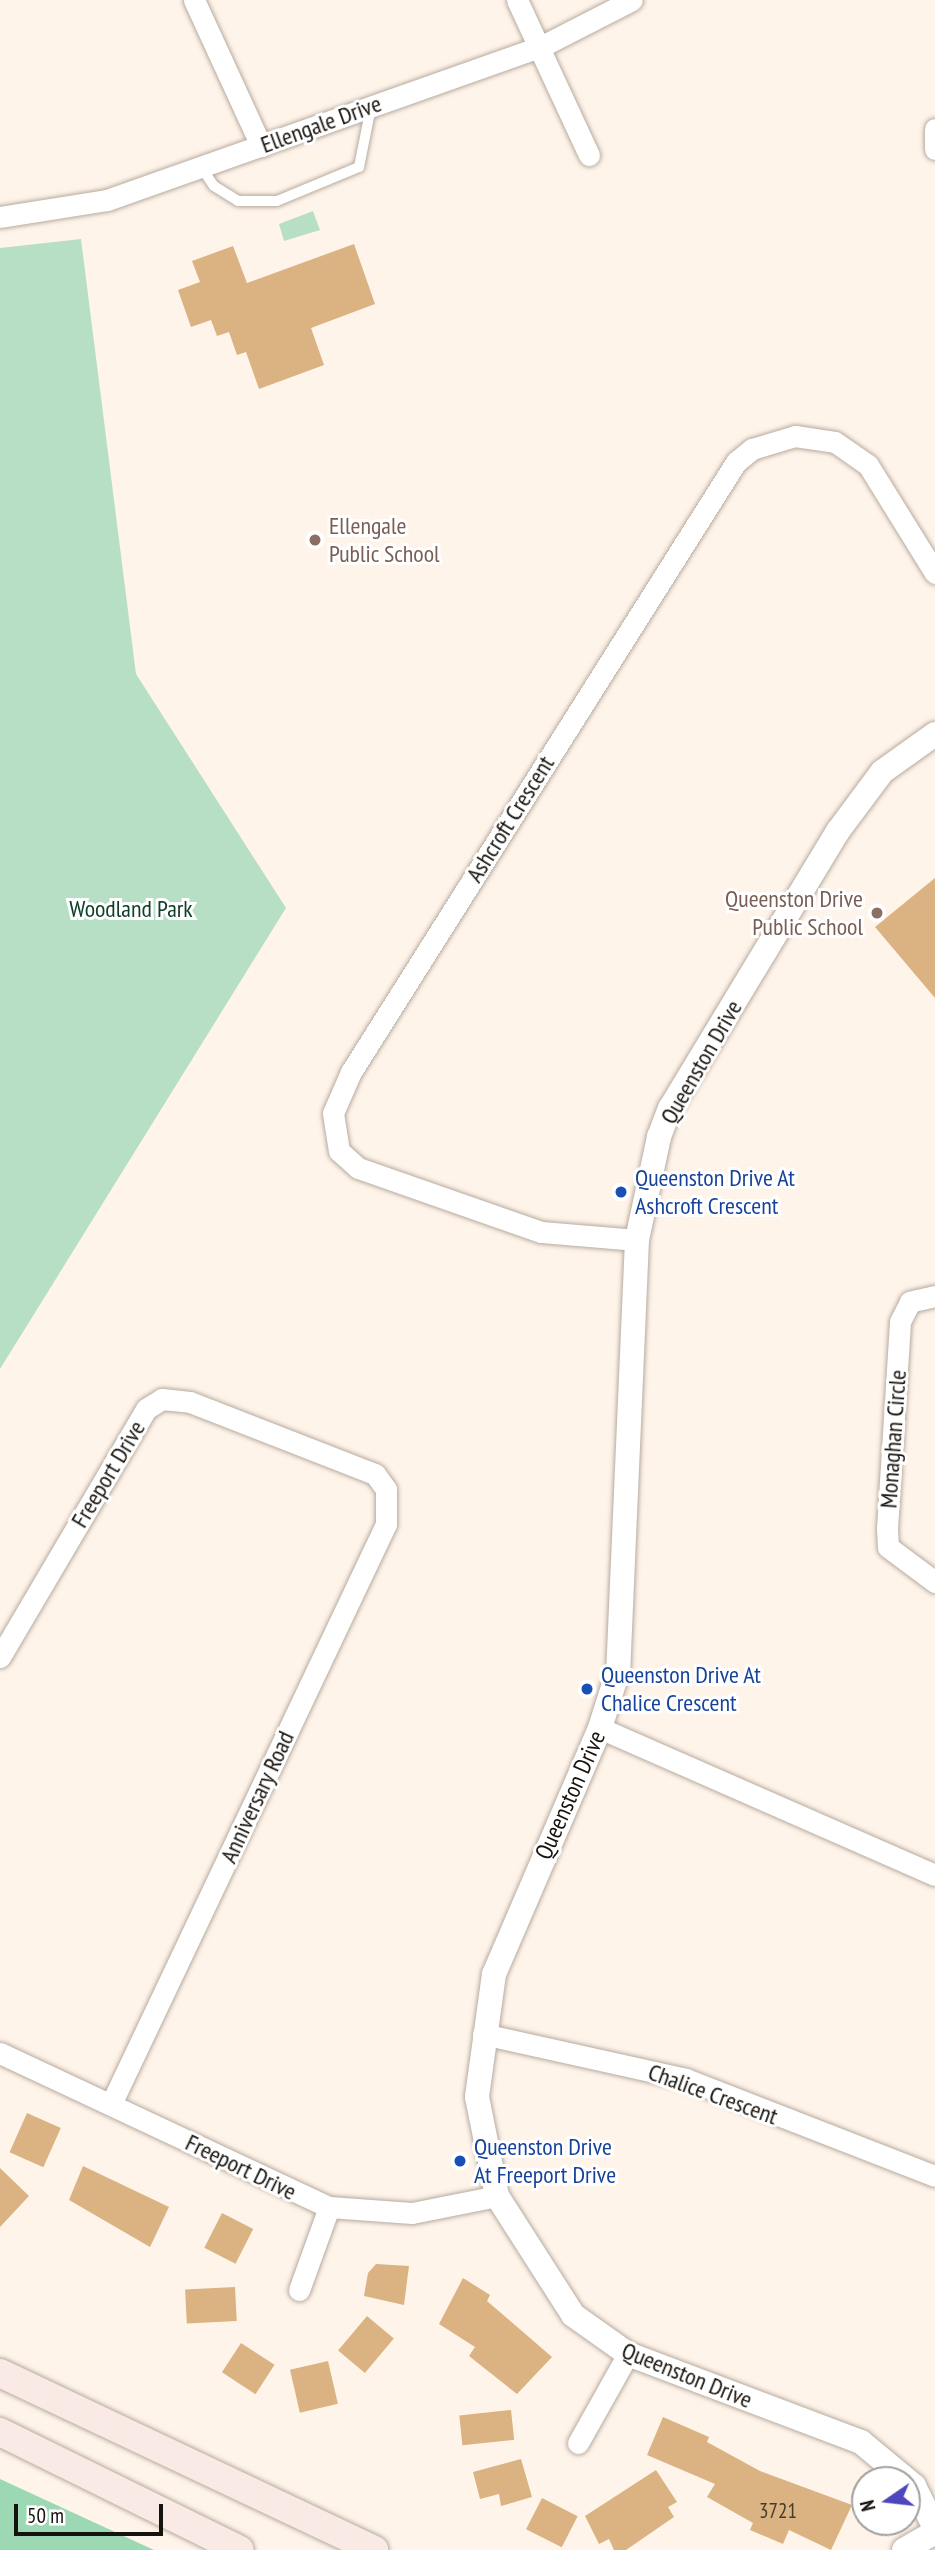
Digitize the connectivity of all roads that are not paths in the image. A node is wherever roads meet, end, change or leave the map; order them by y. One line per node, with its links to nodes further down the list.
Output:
1 (194, 0): 7 (street)
2 (517, 0): 4 (street)
3 (632, 0): 4 (street, Ellengale Drive)
4 (540, 47): 5 (street, Ellengale Drive); 9 (street)
5 (371, 106): 7 (street, Ellengale Drive); 10 (lane)
6 (935, 129): 8 (street)
7 (261, 146): 10 (street, Ellengale Drive)
8 (935, 149)
9 (589, 155)
10 (201, 167): 11 (street, Ellengale Drive)
11 (0, 217)
12 (935, 573): 14 (street, Ashcroft Crescent)
13 (935, 734): 14 (street, Queenston Drive)
14 (637, 1240): 19 (street, Queenston Drive)
15 (935, 1296): 17 (street, Monaghan Circle)
16 (386, 1489): 18 (street, Freeport Drive); 23 (street, Anniversary Road)
17 (935, 1582)
18 (0, 1657)
19 (600, 1728): 20 (street); 21 (street, Queenston Drive)
20 (935, 1875)
21 (483, 2034): 24 (street, Chalice Crescent); 25 (street, Queenston Drive)
22 (0, 2053): 23 (street, Freeport Drive)
23 (112, 2102): 26 (street, Freeport Drive)
24 (935, 2176)
25 (496, 2196): 26 (street, Freeport Drive); 28 (street, Queenston Drive)
26 (328, 2207): 27 (street)
27 (299, 2290)
28 (628, 2354): 31 (street); 32 (street, Queenston Drive)
29 (0, 2373): 34 (main road)
30 (0, 2432): 33 (main road)
31 (578, 2444)
32 (935, 2530): 35 (street)
33 (240, 2550)
34 (374, 2550)
35 (904, 2550)

